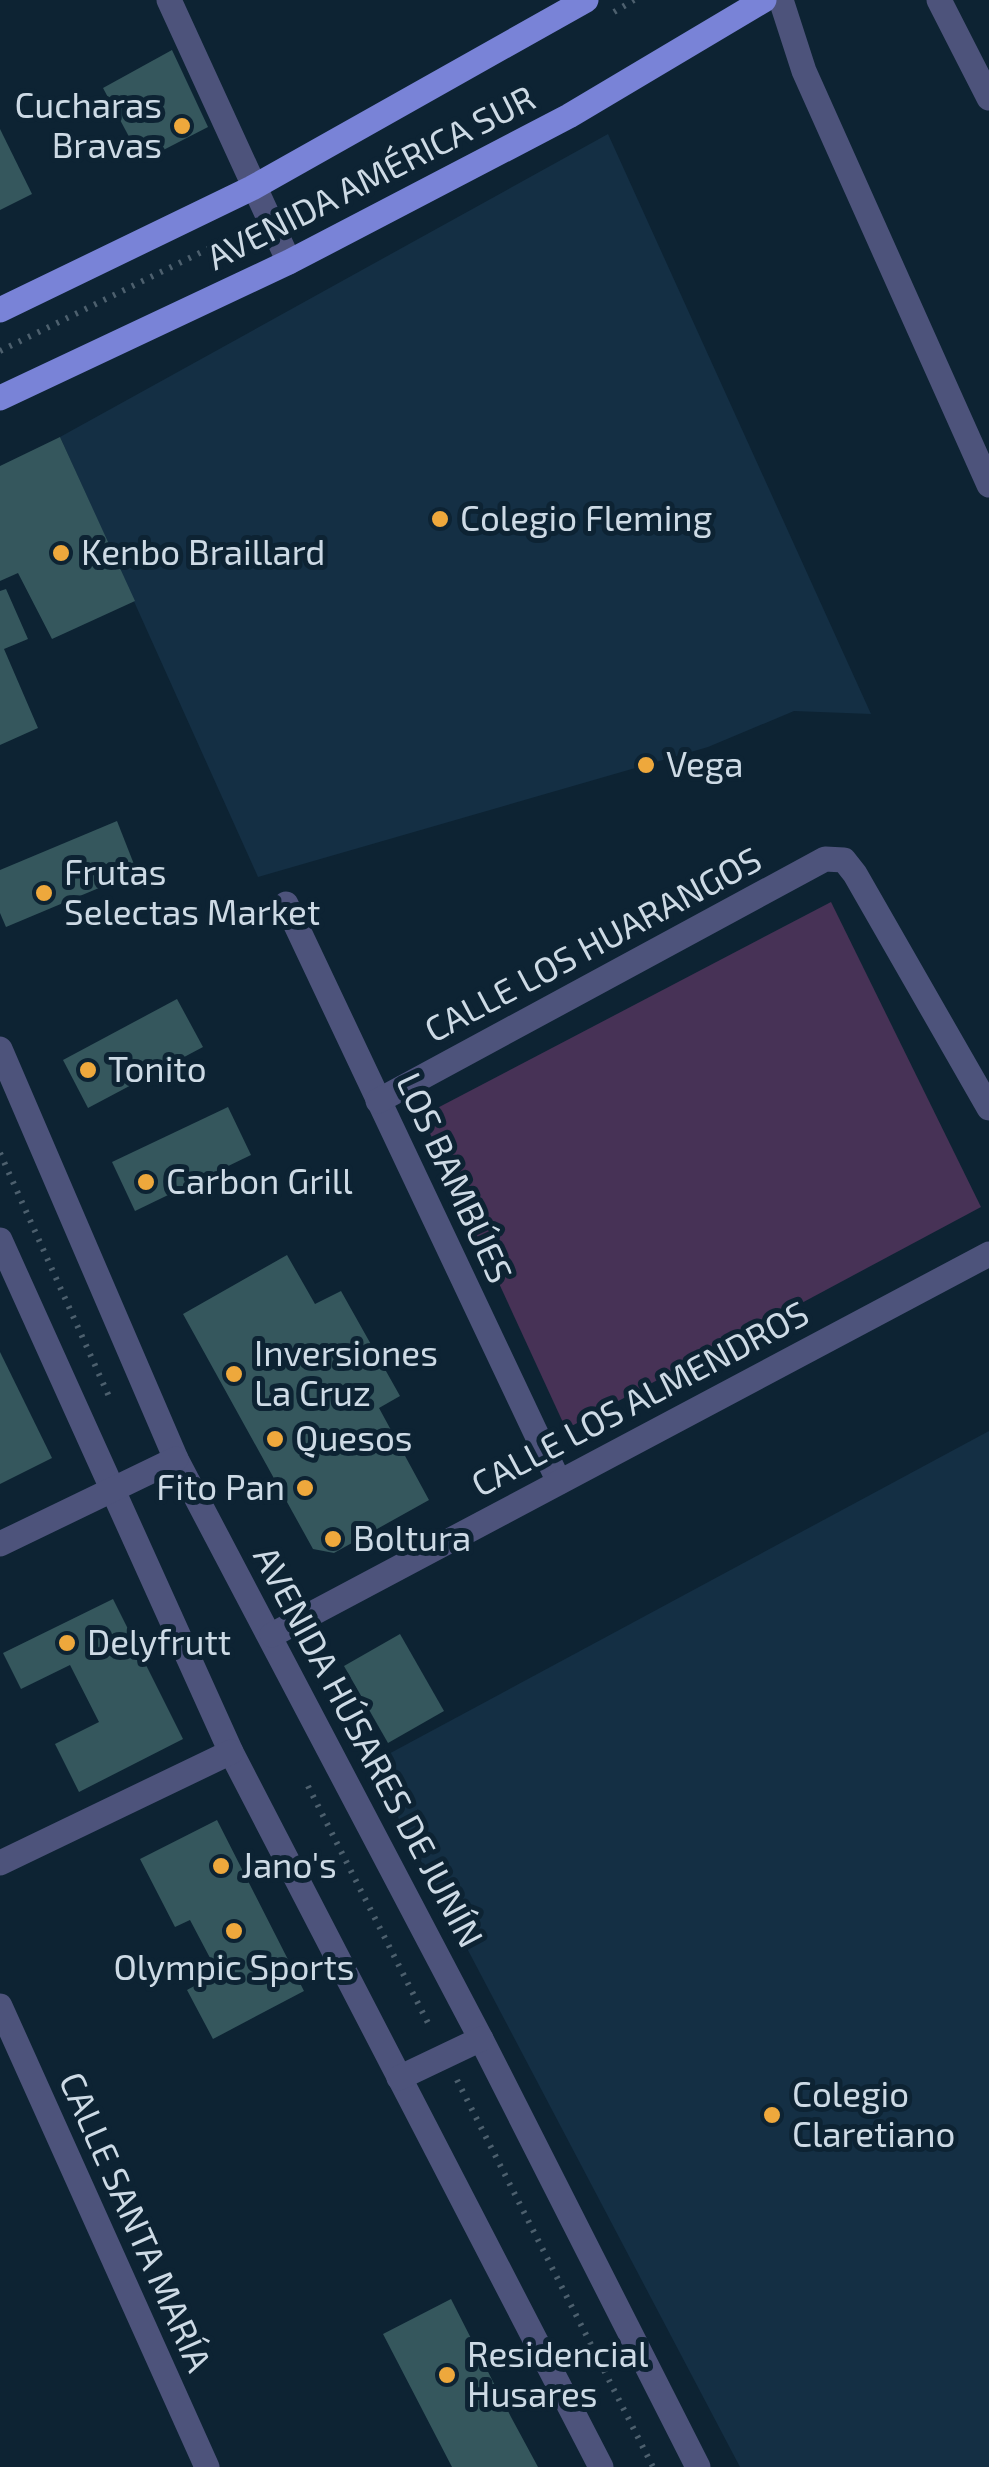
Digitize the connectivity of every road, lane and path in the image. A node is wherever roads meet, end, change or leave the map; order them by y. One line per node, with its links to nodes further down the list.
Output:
1 (169, 0): 7 (street)
2 (586, 0): 7 (main road, AVENIDA AMÉRICA SUR)
3 (764, 0): 8 (main road, AVENIDA AMÉRICA SUR)
4 (782, 0): 11 (street)
5 (940, 0): 6 (street)
6 (989, 98)
7 (252, 188): 8 (street); 9 (main road, AVENIDA AMÉRICA SUR)
8 (289, 262): 10 (main road, AVENIDA AMÉRICA SUR)
9 (0, 310)
10 (0, 398)
11 (989, 486)
12 (286, 904): 14 (street, LOS BAMBÚES)
13 (0, 1049): 20 (street, AVENIDA HÚSARES DE JUNÍN)
14 (378, 1101): 15 (street, CALLE LOS HUARANGOS); 21 (street, LOS BAMBÚES)
15 (989, 1108)
16 (0, 1153): 19 (path)
17 (0, 1240): 22 (street)
18 (989, 1254): 21 (street, CALLE LOS ALMENDROS)
19 (112, 1403)
20 (176, 1459): 22 (street); 24 (street, AVENIDA HÚSARES DE JUNÍN)
21 (559, 1482): 24 (street, CALLE LOS ALMENDROS)
22 (110, 1492): 23 (street); 25 (street)
23 (0, 1544)
24 (272, 1635): 29 (street, AVENIDA HÚSARES DE JUNÍN)
25 (231, 1752): 27 (street); 31 (street)
26 (304, 1776): 30 (path)
27 (0, 1863)
28 (0, 2006): 32 (street, CALLE SANTA MARÍA)
29 (481, 2038): 30 (street); 35 (street, AVENIDA HÚSARES DE JUNÍN)
30 (445, 2056): 31 (street); 34 (path)
31 (400, 2078): 33 (street)
32 (207, 2467)
33 (601, 2467)
34 (654, 2467)
35 (698, 2467)

